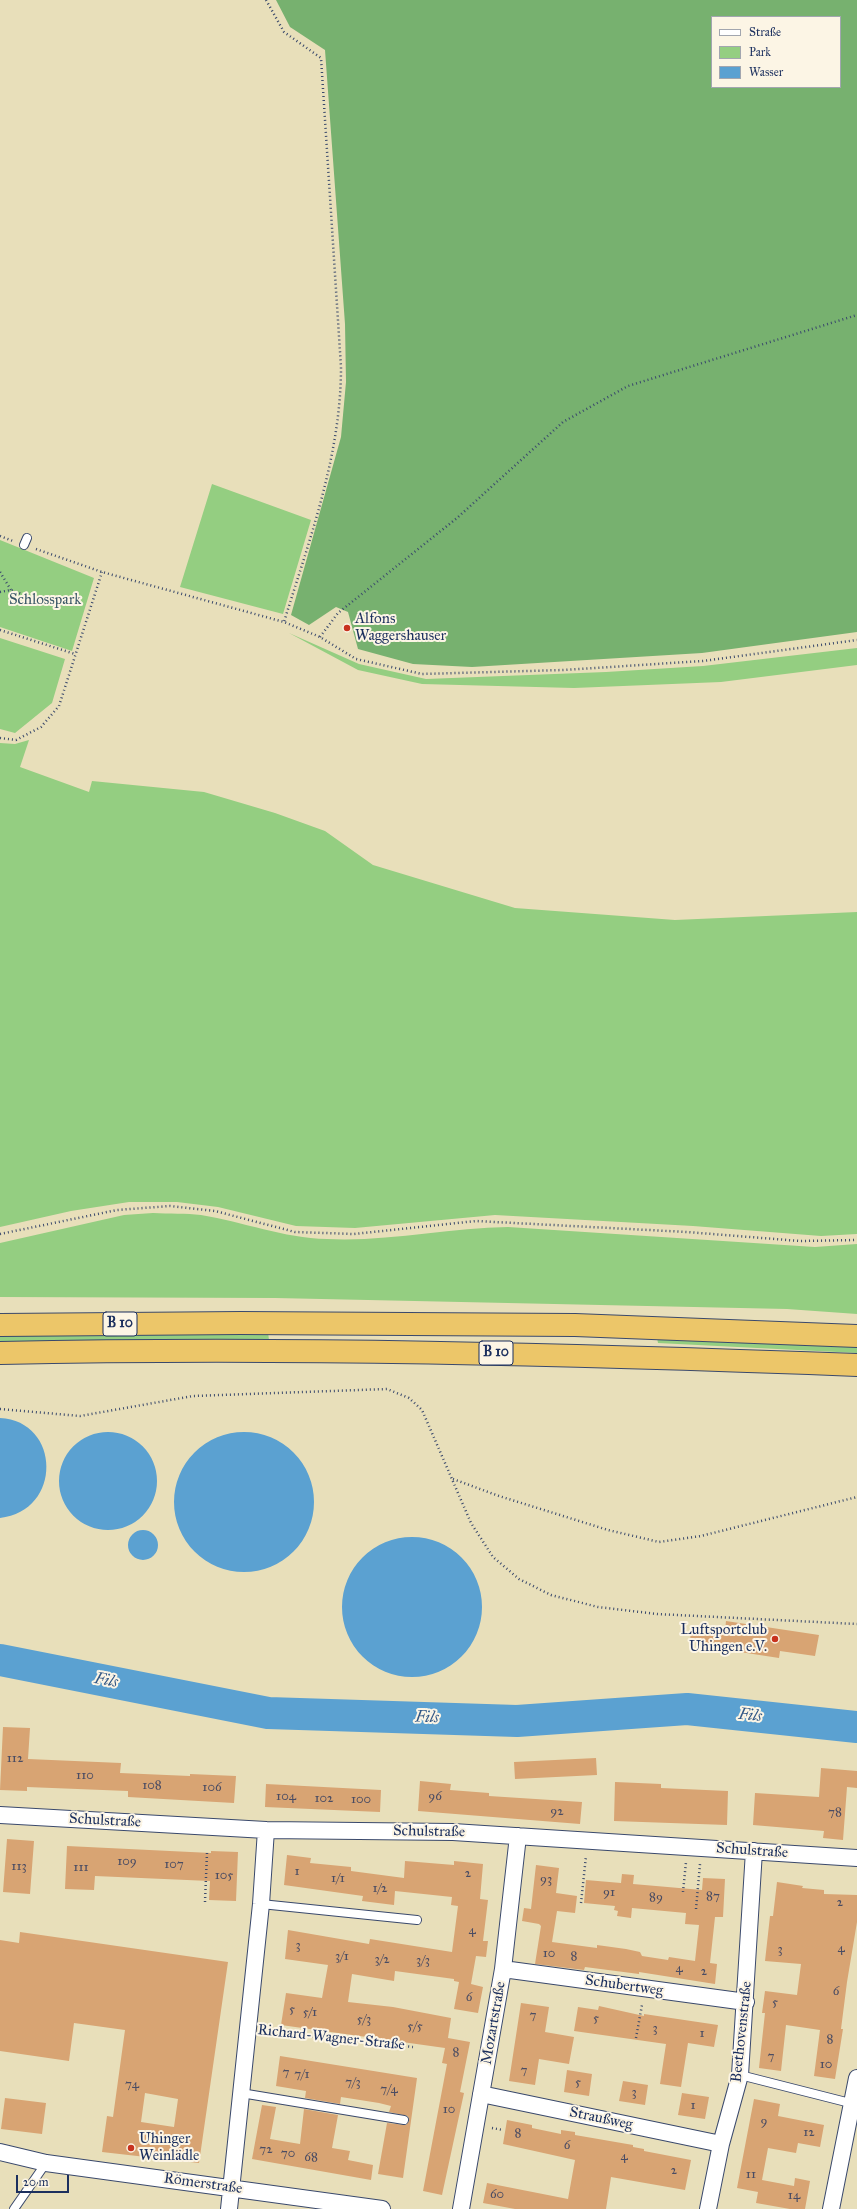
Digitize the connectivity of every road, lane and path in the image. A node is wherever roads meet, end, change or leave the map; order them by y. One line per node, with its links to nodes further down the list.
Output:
1 (266, 0): 9 (path)
2 (857, 315): 11 (path)
3 (0, 536): 5 (path)
4 (0, 572): 6 (path)
5 (102, 572): 9 (path); 13 (path)
6 (11, 590): 7 (path); 8 (path)
7 (0, 592)
8 (45, 603)
9 (284, 622): 11 (path)
10 (0, 630): 13 (path)
11 (320, 637): 12 (path)
12 (857, 640)
13 (75, 654): 14 (path)
14 (0, 738)
15 (0, 1234): 16 (path)
16 (857, 1240)
17 (0, 1325): 18 (highway, B 10)
18 (857, 1336)
19 (0, 1353): 20 (highway, B 10)
20 (857, 1365)
21 (0, 1409): 22 (path)
22 (453, 1479): 23 (path); 24 (path)
23 (857, 1497)
24 (857, 1624)
25 (0, 1815): 26 (street, Schulstraße)
26 (266, 1830): 27 (street, Schulstraße); 36 (street, Richard-Wagner-Straße)
27 (518, 1836): 28 (street, Schulstraße); 39 (street, Mozartstraße)
28 (587, 1841): 29 (street, Schulstraße); 35 (path)
29 (694, 1847): 30 (street, Schulstraße); 33 (path); 37 (path)
30 (754, 1851): 32 (street, Schulstraße); 41 (street, Beethovenstraße)
31 (207, 1853): 34 (path)
32 (857, 1858)
33 (683, 1892)
34 (205, 1902)
35 (581, 1903)
36 (261, 1904): 38 (lane); 42 (street, Richard-Wagner-Straße)
37 (696, 1909)
38 (417, 1920)
39 (503, 1969): 40 (street, Schubertweg); 48 (street, Mozartstraße)
40 (644, 1988): 41 (street, Schubertweg); 43 (path)
41 (746, 2002): 45 (street, Beethovenstraße)
42 (248, 2029): 44 (path, Richard-Wagner-Straße); 47 (street, Richard-Wagner-Straße)
43 (636, 2038)
44 (413, 2047)
45 (740, 2075): 49 (lane); 51 (street, Beethovenstraße)
46 (857, 2078): 49 (street)
47 (241, 2094): 50 (lane); 54 (street, Richard-Wagner-Straße)
48 (481, 2094): 51 (street, Straußweg); 58 (street, Mozartstraße)
49 (855, 2104): 60 (street)
50 (404, 2120)
51 (721, 2144): 59 (street, Beethovenstraße)
52 (0, 2152): 53 (street, Römerstraße)
53 (46, 2163): 54 (street, Römerstraße); 55 (lane)
54 (231, 2188): 56 (street, Richard-Wagner-Straße); 57 (street, Römerstraße)
55 (14, 2209)
56 (229, 2209)
57 (382, 2209)
58 (461, 2209)
59 (708, 2209)
60 (831, 2209)

